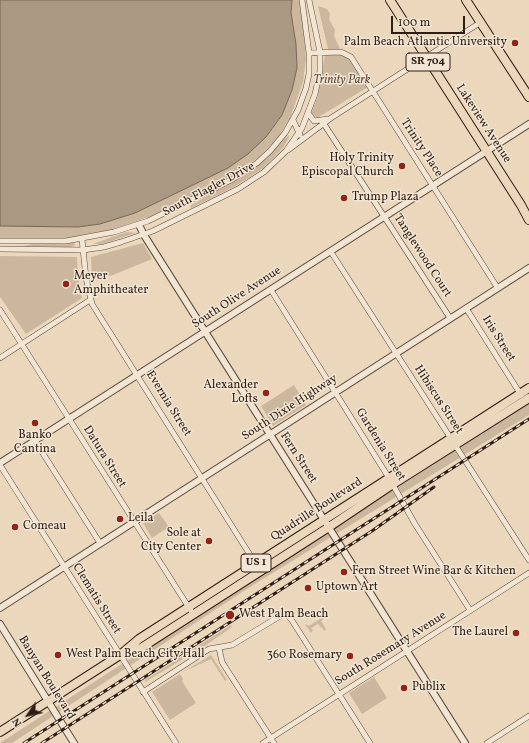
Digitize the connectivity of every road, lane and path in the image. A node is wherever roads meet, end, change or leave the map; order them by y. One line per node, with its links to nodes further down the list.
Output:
1 (302, 0): 7 (street, South Flagler Drive)
2 (309, 0): 6 (street, South Flagler Drive)
3 (390, 0): 8 (main road, Lakeview Avenue / SR 704)
4 (466, 0): 5 (main road)
5 (481, 22): 8 (street); 10 (main road)
6 (320, 52): 7 (street, Trinity Place); 9 (street, Trinity Place); 11 (street, South Flagler Drive)
7 (309, 53): 13 (street, South Flagler Drive)
8 (426, 58): 9 (street); 20 (main road, Lakeview Avenue / SR 704)
9 (374, 92): 12 (street); 21 (street, Trinity Place)
10 (529, 97)
11 (308, 114): 12 (street); 16 (street, South Flagler Drive)
12 (331, 118): 14 (street)
13 (293, 120): 16 (street); 17 (street, South Flagler Drive)
14 (324, 124): 18 (street); 22 (street, Tanglewood Court)
15 (529, 124): 20 (street, South Olive Avenue)
16 (298, 133): 17 (street); 18 (street); 19 (street, South Flagler Drive)
17 (282, 137): 24 (street, South Flagler Drive)
18 (304, 138): 19 (street)
19 (286, 151): 25 (street, South Flagler Drive)
20 (486, 151): 21 (street, South Olive Avenue); 23 (main road, Lakeview Avenue / SR 704)
21 (433, 186): 22 (street, South Olive Avenue); 32 (street, Trinity Place)
22 (385, 217): 30 (street, South Olive Avenue); 37 (street, Tanglewood Court)
23 (529, 220)
24 (139, 225): 25 (street, Fern Street); 26 (street, South Flagler Drive)
25 (144, 235): 29 (street, South Flagler Drive); 38 (street, Fern Street)
26 (82, 239): 27 (street, South Flagler Drive); 29 (street, Evernia Street)
27 (0, 241)
28 (0, 249): 29 (street, South Flagler Drive)
29 (83, 250): 34 (street, Evernia Street)
30 (330, 252): 33 (street, South Olive Avenue); 40 (street, Hibiscus Street)
31 (529, 268): 32 (street, South Dixie Highway)
32 (497, 287): 35 (street, South Dixie Highway)
33 (271, 290): 38 (street, South Olive Avenue); 44 (street, Gardenia Street)
34 (90, 300): 39 (street); 42 (street, Evernia Street)
35 (466, 308): 37 (street, South Dixie Highway); 45 (street, Iris Street)
36 (0, 310): 39 (street, Datura Street)
37 (450, 318): 40 (street, South Dixie Highway)
38 (206, 332): 42 (street, South Olive Avenue); 48 (street, Fern Street)
39 (22, 346): 41 (street); 47 (street, Datura Street)
40 (396, 353): 44 (street, South Dixie Highway); 49 (street, Hibiscus Street)
41 (0, 358)
42 (138, 375): 47 (street, South Olive Avenue); 53 (street, Evernia Street)
43 (529, 388): 45 (main road, Quadrille Boulevard / US 1)
44 (335, 392): 48 (street, South Dixie Highway); 54 (street, Gardenia Street)
45 (520, 393): 46 (street, Iris Street); 49 (main road, Quadrille Boulevard / US 1)
46 (527, 400): 51 (main road, Quadrille Boulevard / US 1)
47 (69, 419): 50 (street, South Olive Avenue); 56 (street, Datura Street)
48 (270, 434): 53 (street, South Dixie Highway); 55 (street, Fern Street)
49 (451, 438): 51 (street, Hibiscus Street); 54 (main road, Quadrille Boulevard / US 1)
50 (34, 441): 52 (street, South Olive Avenue); 58 (street)
51 (455, 446): 54 (main road, Quadrille Boulevard / US 1); 59 (street, Hibiscus Street)
52 (0, 464): 61 (street, Clematis Street)
53 (202, 478): 56 (street, South Dixie Highway); 60 (street, Evernia Street)
54 (391, 481): 55 (main road, Quadrille Boulevard / US 1); 57 (main road, Quadrille Boulevard / US 1); 66 (street, Gardenia Street)
55 (324, 519): 57 (street, Fern Street); 60 (main road, Quadrille Boulevard / US 1)
56 (134, 522): 58 (street, South Dixie Highway); 64 (street, Datura Street)
57 (329, 527): 62 (main road, Quadrille Boulevard / US 1); 70 (street, Fern Street)
58 (100, 543): 61 (street, South Dixie Highway)
59 (529, 560)
60 (256, 563): 62 (street, Evernia Street); 64 (main road, Quadrille Boulevard / US 1)
61 (64, 567): 65 (street, South Dixie Highway); 71 (street, Clematis Street)
62 (260, 570): 67 (main road, Quadrille Boulevard / US 1)
63 (529, 572): 66 (street, South Rosemary Avenue)
64 (188, 607): 67 (street, Datura Street); 71 (main road, Quadrille Boulevard / US 1)
65 (0, 608)
66 (470, 610): 70 (street, South Rosemary Avenue)
67 (193, 614): 71 (main road, Quadrille Boulevard / US 1)
68 (0, 624): 74 (street, Banyan Boulevard)
69 (219, 648): 72 (street); 73 (street); 77 (street)
70 (408, 651): 73 (street, South Rosemary Avenue); 82 (street, Fern Street)
71 (120, 655): 72 (street, Clematis Street); 74 (main road, Quadrille Boulevard / US 1)
72 (143, 692): 79 (street, Clematis Street)
73 (339, 694): 77 (street, South Rosemary Avenue); 81 (street)
74 (48, 701): 76 (main road, Quadrille Boulevard / US 1); 78 (street, Banyan Boulevard)
75 (529, 716): 83 (street)
76 (0, 732)
77 (273, 741): 80 (street, South Rosemary Avenue)
78 (74, 743)
79 (176, 743)
80 (263, 743)
81 (370, 743)
82 (465, 743)
83 (487, 743)

